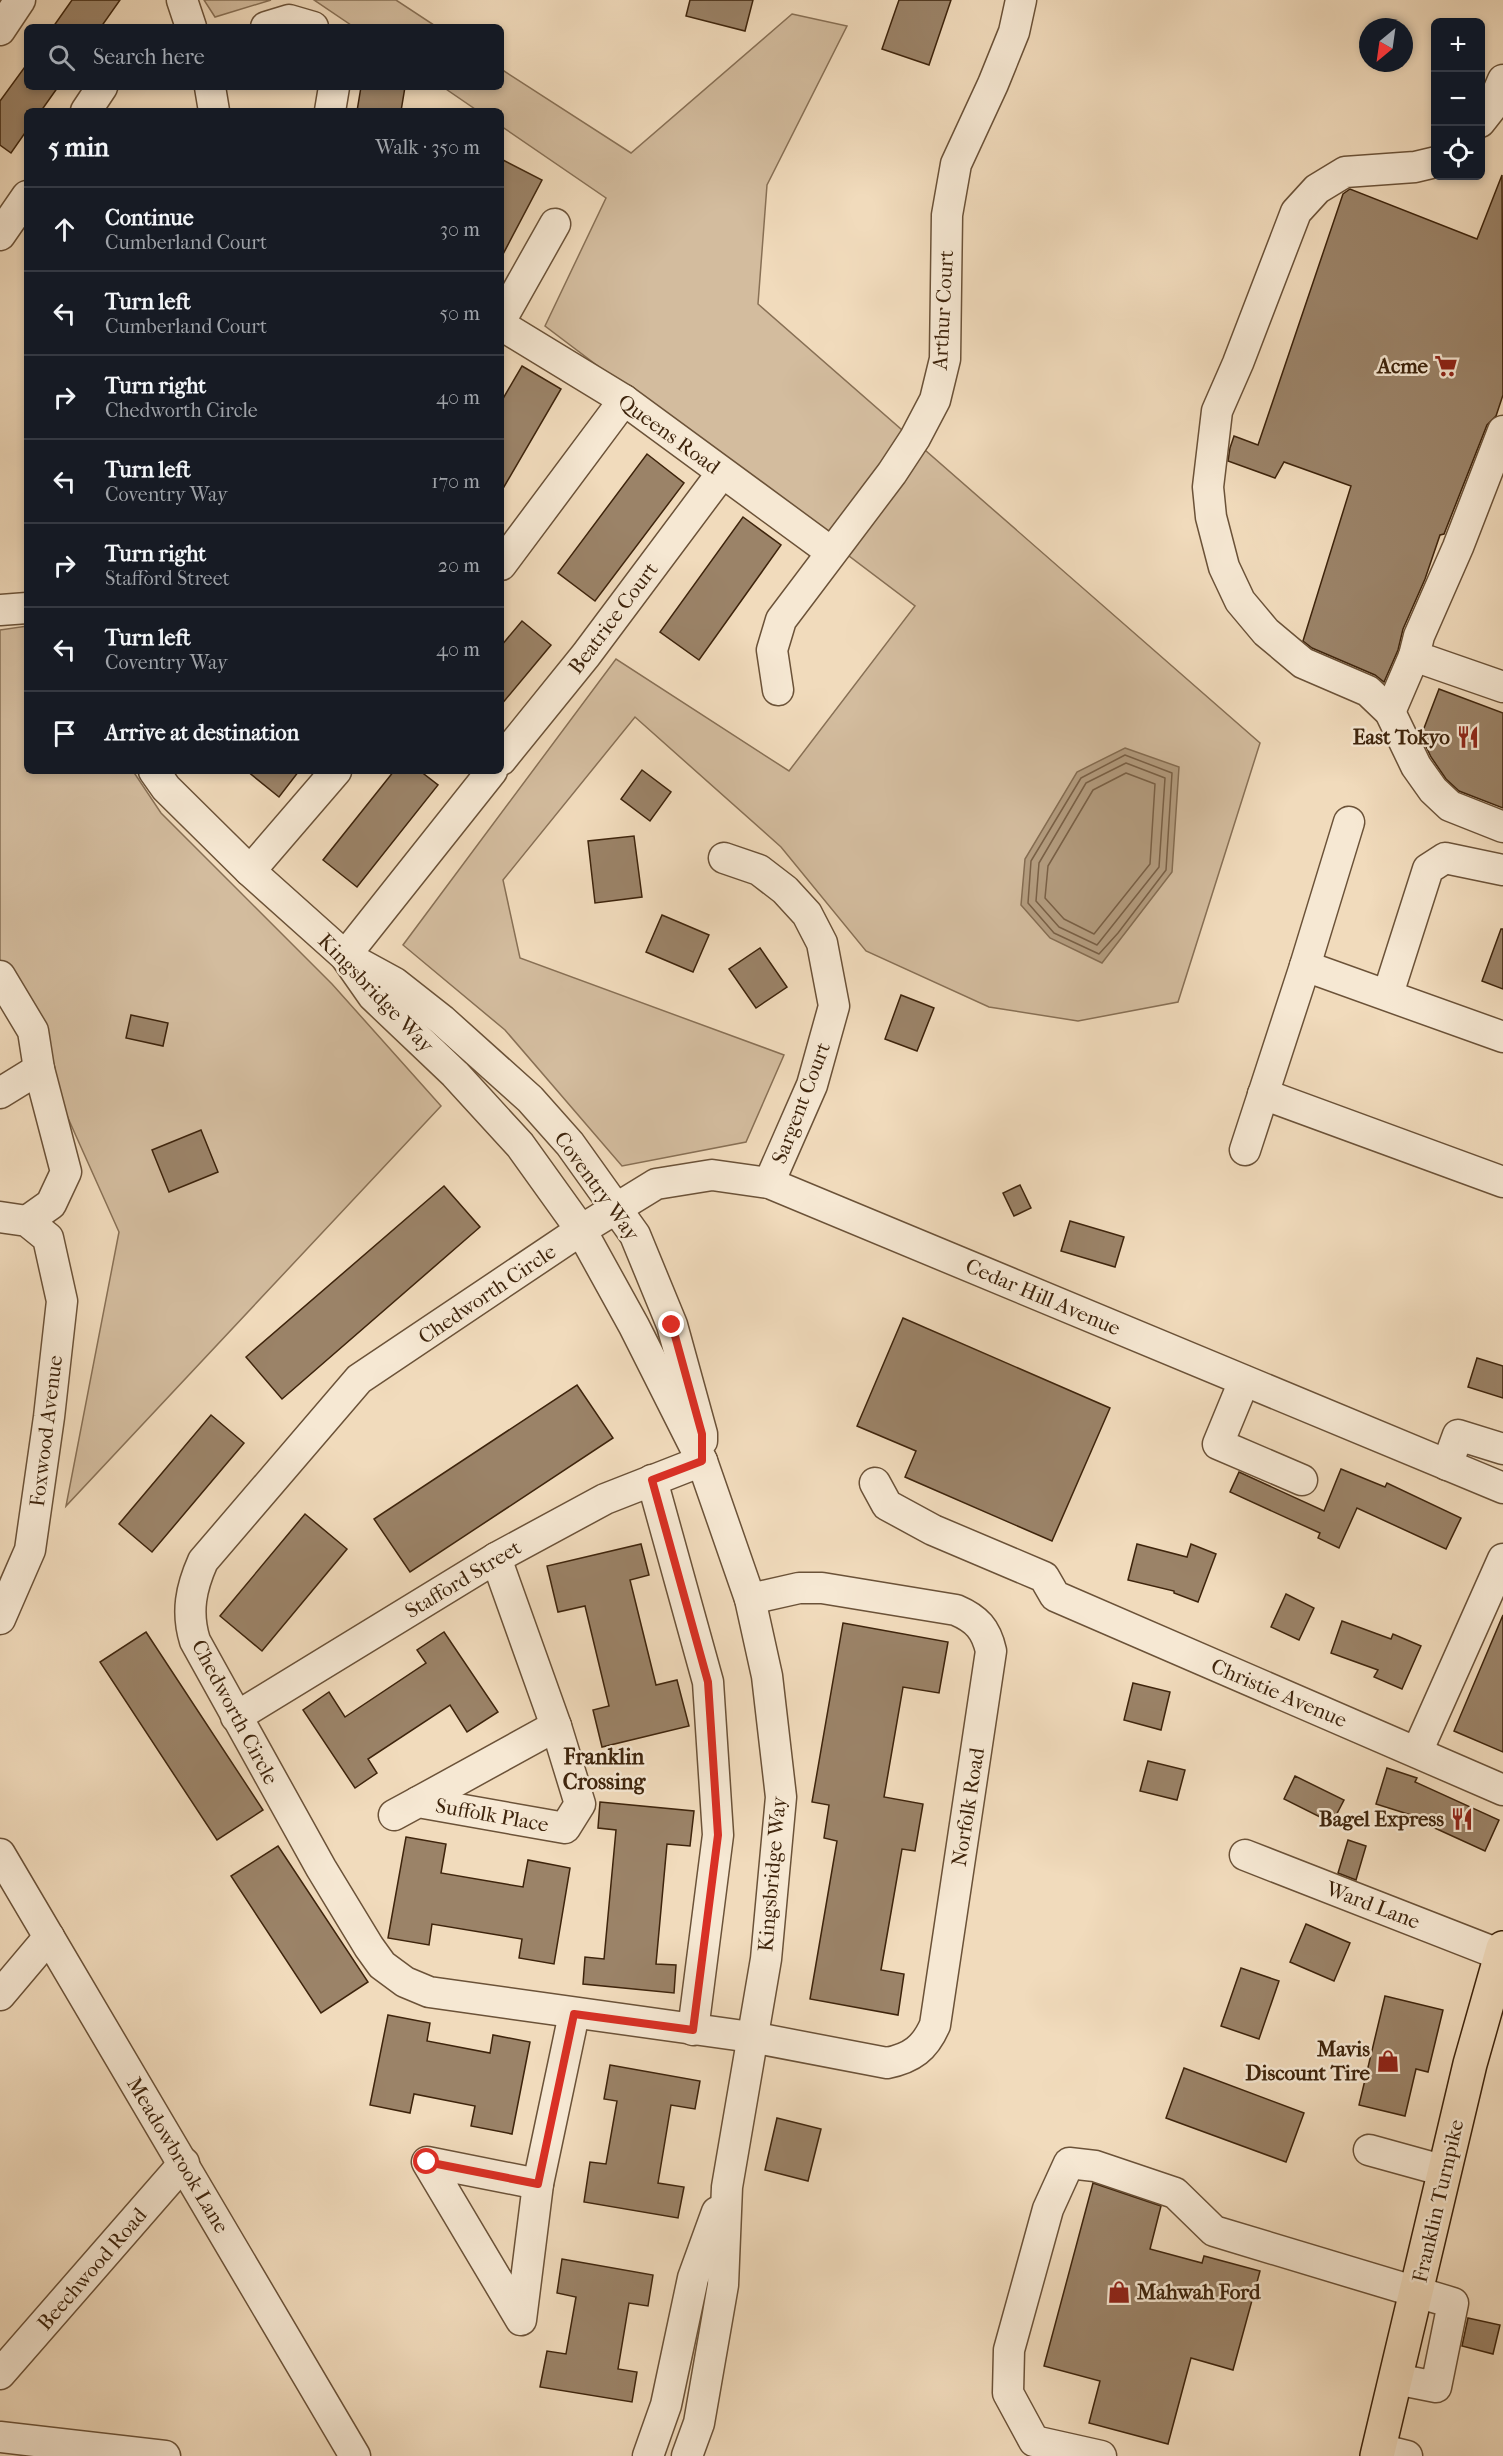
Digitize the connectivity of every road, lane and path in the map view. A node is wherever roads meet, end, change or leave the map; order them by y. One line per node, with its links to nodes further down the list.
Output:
1 (20, 0): 7 (street)
2 (182, 0): 4 (street)
3 (1022, 0): 25 (street, Arthur Court)
4 (190, 24)
5 (276, 24): 6 (street)
6 (303, 24)
7 (0, 30)
8 (1503, 80): 15 (street)
9 (100, 90): 12 (street)
10 (210, 90): 13 (street)
11 (334, 90): 14 (street)
12 (88, 108)
13 (214, 108)
14 (330, 108)
15 (1485, 116)
16 (1431, 163): 32 (street)
17 (24, 200): 19 (street)
18 (555, 224): 20 (street)
19 (0, 235)
20 (504, 315)
21 (504, 327): 22 (street, Queens Road)
22 (624, 400): 24 (street, Queens Road); 26 (street)
23 (1503, 431): 29 (street)
24 (722, 473): 25 (street, Queens Road); 33 (street, Beatrice Court)
25 (831, 552): 31 (street, Arthur Court)
26 (504, 561)
27 (24, 608): 28 (street)
28 (0, 610)
29 (1414, 656): 30 (street); 32 (street)
30 (1503, 687)
31 (778, 690)
32 (1390, 712): 38 (street)
33 (504, 756)
34 (333, 774): 41 (street)
35 (490, 774): 42 (street)
36 (167, 777): 41 (street, Kingsbridge Way)
37 (1349, 822): 43 (street)
38 (1503, 827)
39 (724, 858): 52 (street, Sargent Court)
40 (1503, 870): 45 (street)
41 (250, 871): 42 (street, Kingsbridge Way)
42 (345, 956): 53 (street, Coventry Way); 55 (street, Kingsbridge Way)
43 (1305, 966): 45 (street); 49 (street)
44 (0, 976): 47 (street)
45 (1388, 994): 46 (street)
46 (1503, 1037)
47 (39, 1069): 48 (street); 54 (street)
48 (0, 1093)
49 (1263, 1094): 50 (street); 51 (street)
50 (1245, 1150)
51 (1503, 1182)
52 (769, 1183): 53 (street, Cedar Hill Avenue); 56 (street, Cedar Hill Avenue)
53 (616, 1208): 55 (street, Cedar Hill Avenue); 58 (street, Coventry Way)
54 (25, 1225): 67 (street, Foxwood Avenue)
55 (581, 1230): 58 (street, Coventry Way); 68 (street, Chedworth Circle)
56 (1244, 1381): 59 (street, Cedar Hill Avenue); 61 (street)
57 (1503, 1449): 59 (street)
58 (702, 1461): 60 (street, Stafford Street); 66 (street, Kingsbridge Way)
59 (1447, 1465): 63 (street, Cedar Hill Avenue)
60 (652, 1480): 64 (street, Stafford Street); 78 (street)
61 (1302, 1480)
62 (875, 1483): 70 (street, Christie Avenue)
63 (1503, 1488)
64 (496, 1558): 68 (street, Stafford Street); 69 (street, Suffolk Place)
65 (1503, 1559): 70 (street)
66 (750, 1599): 79 (street, Kingsbridge Way); 79 (street, Norfolk Road)
67 (0, 1619)
68 (236, 1717): 77 (street, Chedworth Circle)
69 (556, 1726): 69 (street, Suffolk Place)
70 (1417, 1752): 71 (street, Christie Avenue)
71 (1503, 1790)
72 (0, 1854): 74 (street, Meadowbrook Lane)
73 (1245, 1856): 75 (street, Ward Lane)
74 (49, 1937): 76 (street); 81 (street, Meadowbrook Lane)
75 (1502, 1951): 82 (main road, Franklin Turnpike)
76 (0, 1995)
77 (574, 2014): 78 (street, Chedworth Circle); 83 (street)
78 (693, 2030): 79 (street, Chedworth Circle)
79 (751, 2037): 84 (street, Kingsbridge Way)
80 (1369, 2150): 82 (street)
81 (183, 2163): 86 (street, Beechwood Road); 90 (street, Meadowbrook Lane)
82 (1445, 2171): 85 (main road, Franklin Turnpike)
83 (538, 2184): 83 (street)
84 (727, 2187): 91 (street, Kingsbridge Way); 92 (street, Kingsbridge Way)
85 (1417, 2290): 88 (main road, Franklin Turnpike); 93 (street)
86 (0, 2374)
87 (0, 2438): 89 (street)
88 (1388, 2454)
89 (165, 2456)
90 (355, 2456)
91 (648, 2456)
92 (687, 2456)
93 (1101, 2456)

